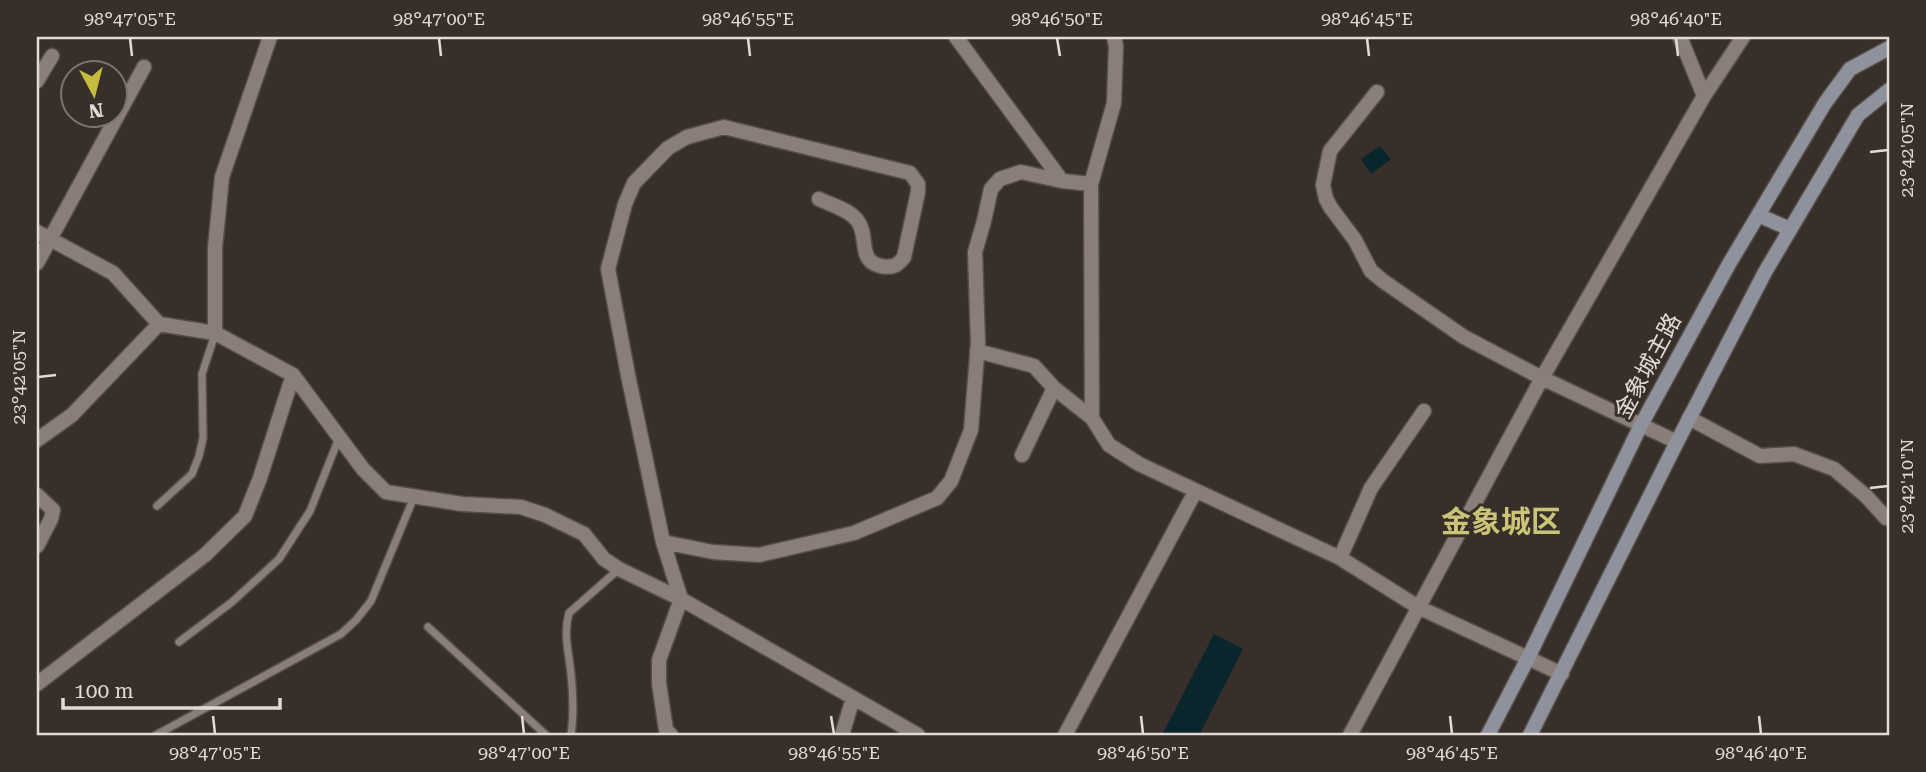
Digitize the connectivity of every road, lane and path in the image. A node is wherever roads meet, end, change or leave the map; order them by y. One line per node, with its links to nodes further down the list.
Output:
1 (270, 37): 21 (street)
2 (1114, 37): 14 (street)
3 (1680, 37): 12 (street)
4 (1743, 37): 12 (street)
5 (966, 40): 13 (street)
6 (1889, 48): 16 (main road, 金象城主路)
7 (51, 56): 9 (street)
8 (144, 67): 18 (street)
9 (37, 81)
10 (1889, 90): 17 (main road)
11 (1377, 92): 24 (street)
12 (1704, 96): 24 (street)
13 (1062, 181): 14 (street); 22 (street)
14 (1091, 184): 27 (street)
15 (819, 199): 39 (street)
16 (1758, 215): 17 (main road); 29 (main road, 金象城主路)
17 (1790, 229): 28 (main road)
18 (43, 235): 19 (street); 20 (street)
19 (37, 263)
20 (159, 324): 21 (street); 31 (street)
21 (215, 333): 23 (street); 37 (lane)
22 (977, 351): 25 (street); 39 (street)
23 (293, 375): 30 (street); 49 (street)
24 (1542, 378): 29 (street); 44 (street)
25 (1054, 388): 27 (street); 33 (street)
26 (1424, 411): 41 (street)
27 (1092, 418): 34 (street)
28 (1689, 418): 32 (main road); 38 (street)
29 (1641, 425): 32 (street); 47 (main road, 金象城主路)
30 (339, 437): 36 (street); 46 (lane)
31 (37, 440)
32 (1677, 442): 48 (main road)
33 (1022, 455)
34 (1195, 492): 41 (street); 57 (street)
35 (37, 495): 40 (street)
36 (414, 496): 42 (street); 51 (lane)
37 (157, 506)
38 (1885, 518)
39 (663, 542): 43 (street)
40 (37, 546)
41 (1340, 558): 44 (street)
42 (619, 569): 43 (street); 53 (lane)
43 (681, 599): 50 (street); 54 (street)
44 (1418, 607): 47 (street); 58 (street)
45 (428, 626): 52 (lane)
46 (179, 642)
47 (1528, 658): 48 (street); 59 (main road, 金象城主路)
48 (1562, 674): 60 (main road)
49 (37, 684)
50 (853, 698): 55 (street); 56 (street)
51 (156, 735)
52 (546, 735)
53 (571, 735)
54 (671, 735)
55 (842, 735)
56 (918, 735)
57 (1065, 735)
58 (1350, 735)
59 (1488, 735)
60 (1530, 735)

